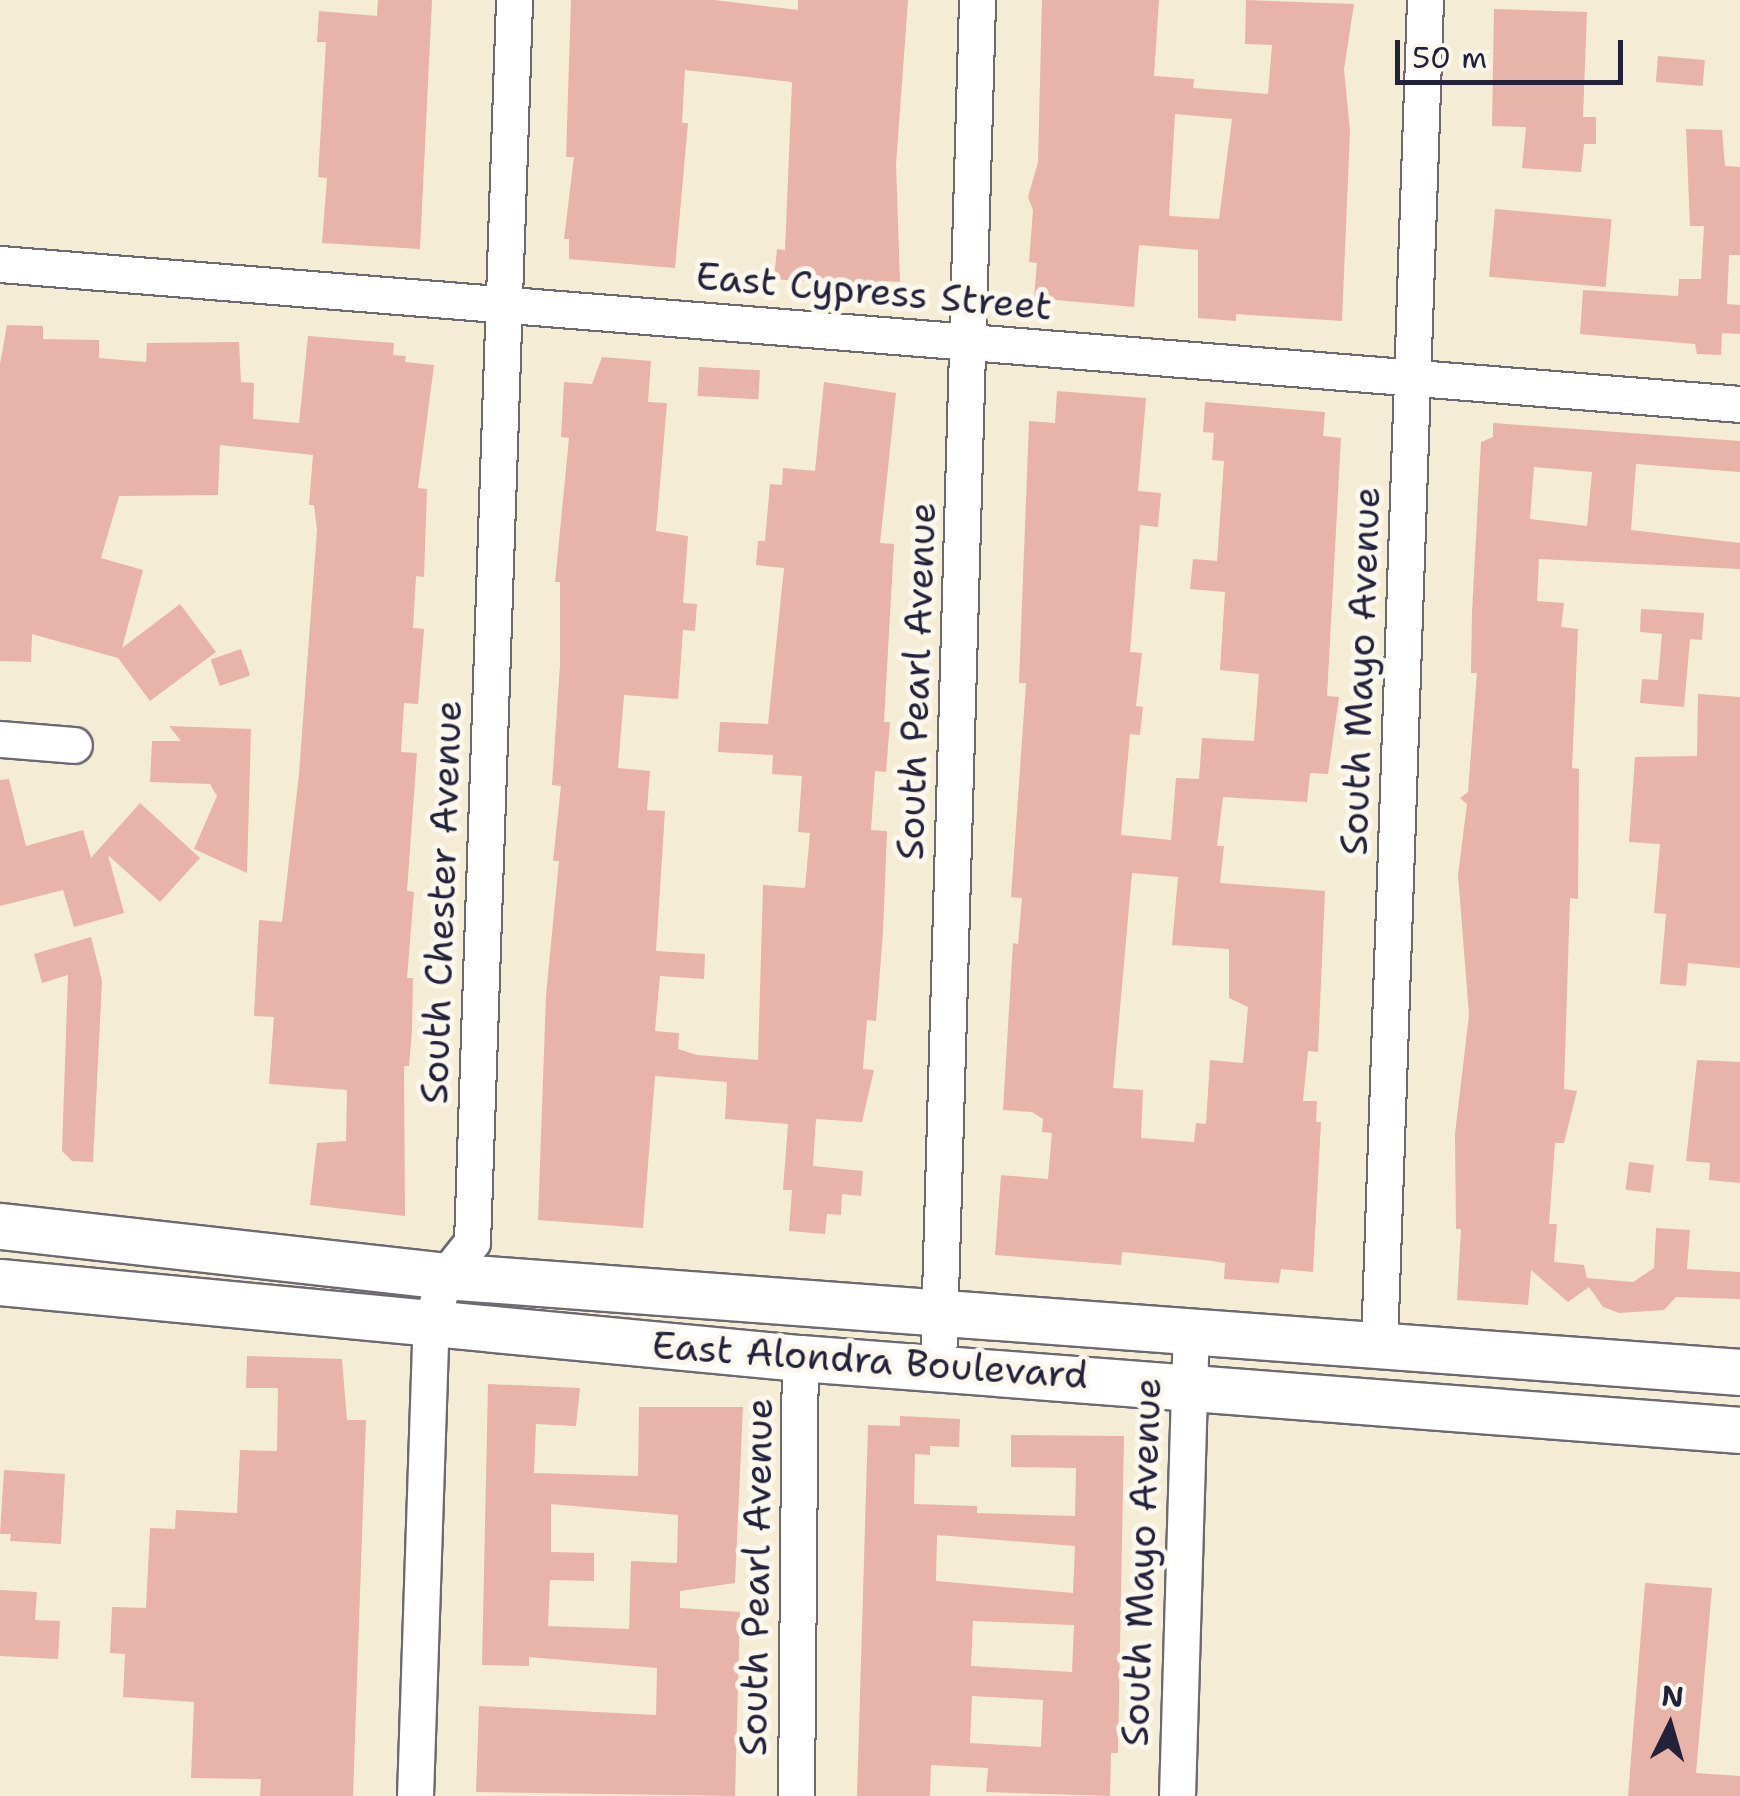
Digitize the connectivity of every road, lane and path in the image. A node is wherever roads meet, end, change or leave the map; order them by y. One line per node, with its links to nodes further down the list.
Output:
1 (514, 0): 5 (street, South Chester Avenue)
2 (977, 0): 6 (street, South Pearl Avenue)
3 (1426, 0): 7 (street, South Mayo Avenue)
4 (0, 264): 5 (street, East Cypress Street)
5 (504, 302): 6 (street, East Cypress Street); 12 (street, South Chester Avenue)
6 (969, 342): 7 (street, East Cypress Street); 14 (street, South Pearl Avenue)
7 (1413, 380): 8 (street, East Cypress Street); 17 (street, South Mayo Avenue)
8 (1740, 404)
9 (0, 739): 10 (street)
10 (74, 745)
11 (0, 1226): 12 (main road, East Alondra Boulevard)
12 (445, 1276): 14 (main road, East Alondra Boulevard); 15 (street, South Chester Avenue)
13 (0, 1282): 15 (main road, East Alondra Boulevard)
14 (940, 1314): 16 (main road, East Alondra Boulevard); 19 (street, South Pearl Avenue)
15 (430, 1323): 18 (main road, East Alondra Boulevard); 23 (street, South Chester Avenue)
16 (1190, 1331): 17 (main road, East Alondra Boulevard); 21 (street, South Mayo Avenue)
17 (1379, 1345): 20 (main road, East Alondra Boulevard)
18 (800, 1358): 19 (main road, East Alondra Boulevard); 24 (street, South Pearl Avenue)
19 (938, 1364): 21 (main road, East Alondra Boulevard)
20 (1740, 1372)
21 (1189, 1385): 22 (main road, East Alondra Boulevard); 25 (street, South Mayo Avenue)
22 (1740, 1430)
23 (414, 1796)
24 (796, 1796)
25 (1177, 1796)

